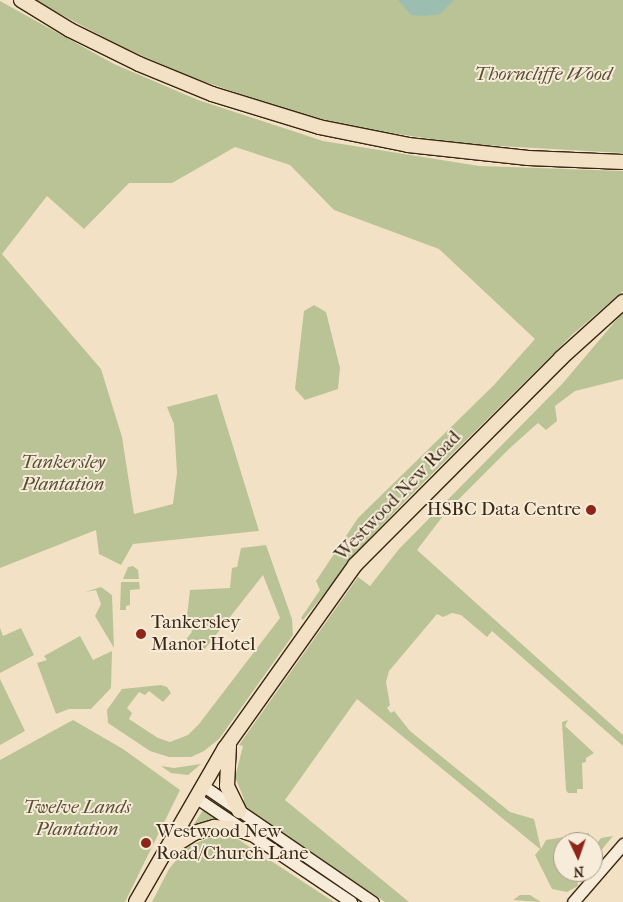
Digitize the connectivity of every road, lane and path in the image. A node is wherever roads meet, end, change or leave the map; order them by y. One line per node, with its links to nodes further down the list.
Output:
1 (21, 0): 2 (highway)
2 (623, 162)
3 (623, 302): 4 (highway, Westwood New Road)
4 (227, 745): 5 (highway, Westwood New Road); 7 (highway)
5 (202, 785): 6 (highway, Westwood New Road); 7 (street)
6 (195, 798): 8 (street); 10 (highway, Westwood New Road)
7 (239, 810): 13 (street)
8 (252, 834): 10 (highway); 12 (street)
9 (623, 844): 14 (street)
10 (165, 851): 11 (highway, Westwood New Road)
11 (136, 902)
12 (351, 902)
13 (373, 902)
14 (573, 902)

